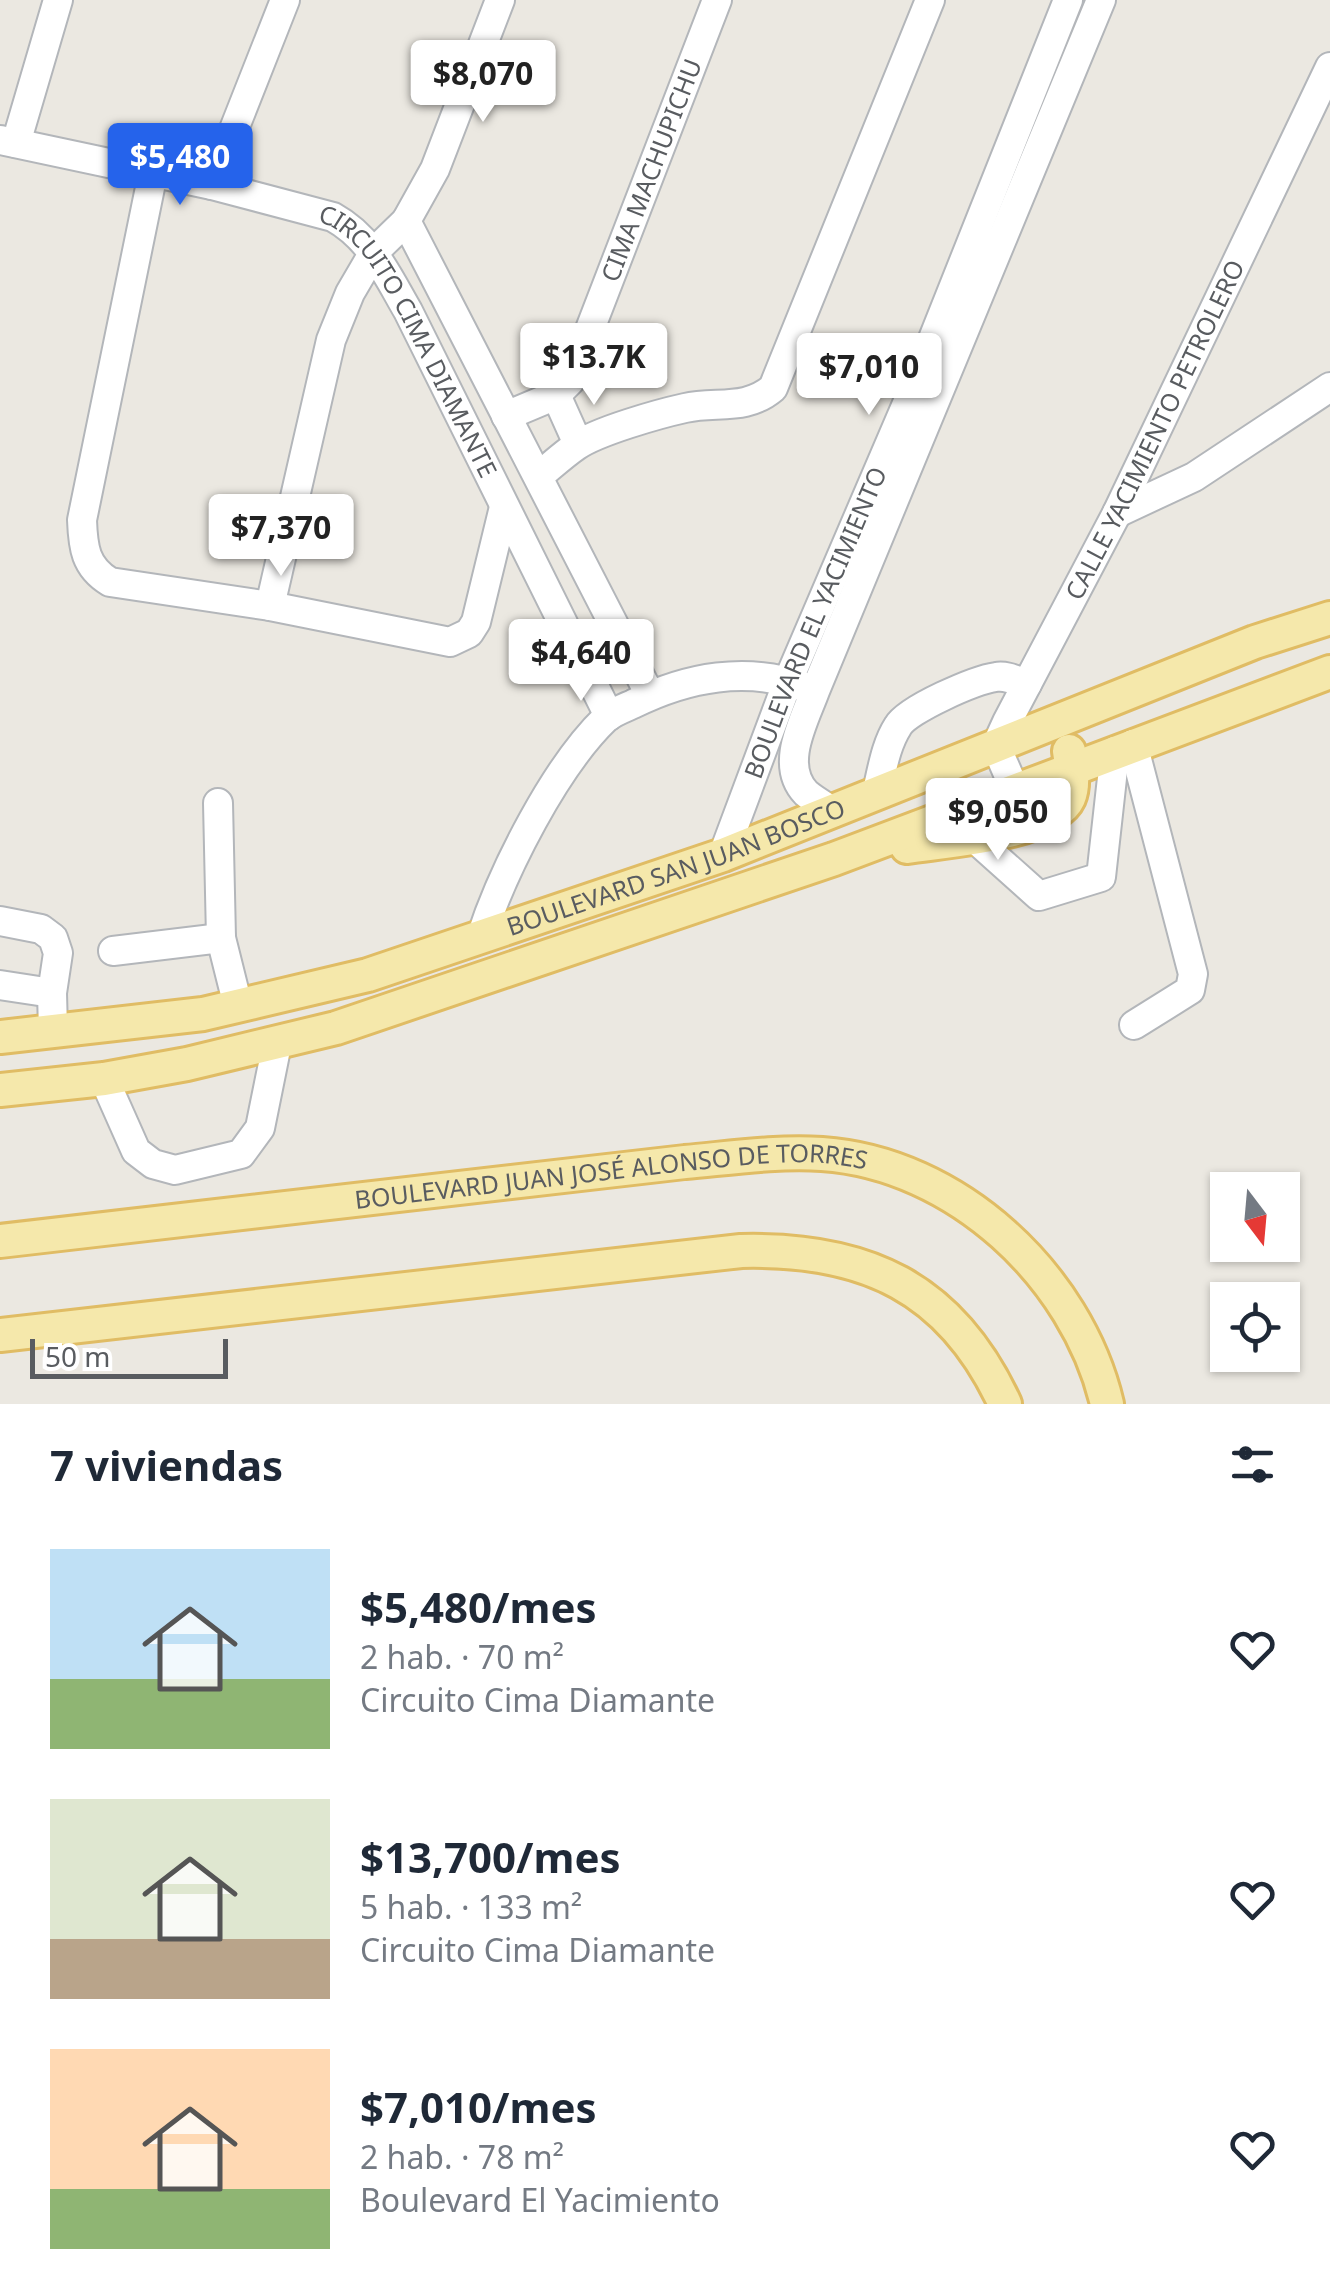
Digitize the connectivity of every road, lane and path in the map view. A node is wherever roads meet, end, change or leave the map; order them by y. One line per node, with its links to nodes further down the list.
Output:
1 (58, 0): 9 (street)
2 (285, 0): 11 (street)
3 (500, 0): 12 (street)
4 (716, 0): 15 (street, CIMA MACHUPICHU)
5 (930, 0): 17 (street, CIRCUITO CIMA DIAMANTE)
6 (1068, 0): 24 (street, BOULEVARD EL YACIMIENTO)
7 (1101, 0): 26 (street, BOULEVARD EL YACIMIENTO)
8 (1330, 67): 20 (street, CALLE YACIMIENTO PETROLERO)
9 (8, 141): 10 (street, CIRCUITO CIMA DIAMANTE)
10 (154, 173): 11 (street, CIRCUITO CIMA DIAMANTE); 21 (street)
11 (212, 185): 13 (street, CIRCUITO CIMA DIAMANTE)
12 (406, 221): 13 (street); 16 (street, CIRCUITO CIMA DIAMANTE)
13 (374, 252): 19 (street, CIRCUITO CIMA DIAMANTE); 21 (street)
14 (1330, 387): 20 (street)
15 (556, 395): 16 (street); 17 (street)
16 (506, 416): 18 (street, CIRCUITO CIMA DIAMANTE)
17 (578, 444): 18 (street, CIRCUITO CIMA DIAMANTE)
18 (540, 475): 27 (street, CIRCUITO CIMA DIAMANTE)
19 (504, 507): 21 (street); 28 (street, CIRCUITO CIMA DIAMANTE)
20 (1117, 513): 25 (street, CALLE YACIMIENTO PETROLERO)
21 (270, 606)
22 (1330, 621): 29 (main road); 30 (main road, BOULEVARD SAN JUAN BOSCO)
23 (1330, 672): 29 (main road, BOULEVARD SAN JUAN BOSCO)
24 (788, 681): 26 (street); 27 (street); 39 (street, BOULEVARD EL YACIMIENTO)
25 (1027, 684): 31 (street, CALLE YACIMIENTO PETROLERO); 35 (street)
26 (815, 691): 37 (street, BOULEVARD EL YACIMIENTO)
27 (650, 695): 28 (street)
28 (608, 716): 42 (street)
29 (1210, 716): 32 (main road, BOULEVARD SAN JUAN BOSCO)
30 (1065, 720): 31 (main road, BOULEVARD SAN JUAN BOSCO); 33 (main road)
31 (996, 746): 34 (street); 35 (main road, BOULEVARD SAN JUAN BOSCO)
32 (1124, 748): 33 (main road, BOULEVARD SAN JUAN BOSCO); 38 (street); 48 (street)
33 (1071, 768): 34 (main road, BOULEVARD SAN JUAN BOSCO); 38 (main road)
34 (1015, 790): 40 (main road, BOULEVARD SAN JUAN BOSCO)
35 (876, 794): 37 (main road, BOULEVARD SAN JUAN BOSCO)
36 (218, 803): 43 (street)
37 (834, 812): 39 (main road, BOULEVARD SAN JUAN BOSCO)
38 (972, 836): 40 (main road)
39 (722, 854): 42 (main road, BOULEVARD SAN JUAN BOSCO)
40 (834, 860): 51 (main road, BOULEVARD SAN JUAN BOSCO)
41 (0, 921): 46 (street)
42 (481, 937): 47 (main road, BOULEVARD SAN JUAN BOSCO)
43 (223, 946): 44 (street); 47 (street)
44 (113, 951)
45 (0, 985): 46 (street)
46 (52, 993): 49 (street)
47 (250, 1004): 49 (main road, BOULEVARD SAN JUAN BOSCO)
48 (1134, 1025)
49 (52, 1030): 50 (main road, BOULEVARD SAN JUAN BOSCO)
50 (0, 1037)
51 (277, 1044): 52 (main road, BOULEVARD SAN JUAN BOSCO); 52 (street)
52 (104, 1079): 53 (main road, BOULEVARD SAN JUAN BOSCO)
53 (8, 1084)
54 (0, 1241): 57 (main road, BOULEVARD JUAN JOSÉ ALONSO DE TORRES)
55 (0, 1334): 56 (main road)
56 (1005, 1404)
57 (1107, 1404)

